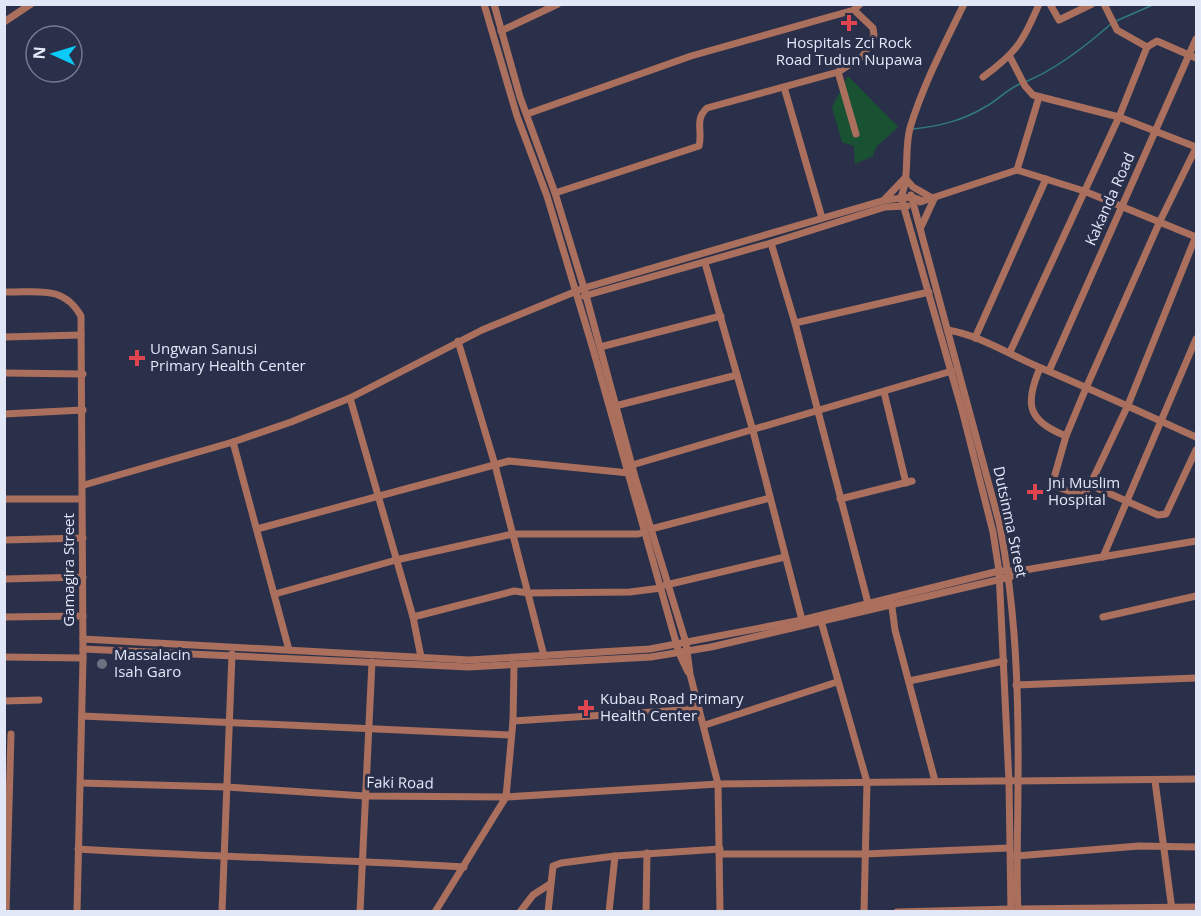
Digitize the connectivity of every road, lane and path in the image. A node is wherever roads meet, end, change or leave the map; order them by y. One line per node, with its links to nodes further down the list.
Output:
1 (31, 4): 12 (street)
2 (484, 4): 50 (street)
3 (494, 4): 13 (street)
4 (558, 4): 13 (street)
5 (964, 4): 29 (street)
6 (1039, 4): 17 (street)
7 (1050, 4): 11 (street)
8 (1092, 4): 11 (street)
9 (1104, 4): 15 (street)
10 (857, 7): 18 (street); 22 (street)
11 (1080, 7)
12 (4, 22)
13 (501, 31): 22 (street)
14 (1197, 39): 16 (street, Kakanda Road)
15 (1147, 47): 16 (street); 23 (street)
16 (1193, 56): 24 (street, Kakanda Road)
17 (1010, 57): 19 (street); 21 (street)
18 (838, 72): 20 (street); 25 (street)
19 (983, 77)
20 (784, 87): 31 (street); 40 (street)
21 (1038, 97): 23 (street); 27 (street)
22 (526, 114): 31 (street)
23 (1119, 117): 24 (street); 30 (street)
24 (1155, 132): 26 (street); 37 (street, Kakanda Road)
25 (856, 134)
26 (1197, 147): 42 (street)
27 (1017, 170): 28 (street); 34 (street)
28 (1046, 179): 30 (street); 56 (street)
29 (905, 182): 32 (street); 33 (street, Dutsinma Street); 34 (street); 36 (street)
30 (1084, 191): 37 (street); 60 (street)
31 (555, 193): 47 (street)
32 (901, 197): 33 (street); 36 (street); 38 (street, Dutsinma Street)
33 (912, 197): 35 (street); 39 (street, Dutsinma Street)
34 (934, 199): 35 (street); 43 (street)
35 (923, 201): 39 (street)
36 (885, 204): 38 (street); 40 (street); 41 (street); 45 (street)
37 (1121, 205): 42 (street); 63 (street, Kakanda Road)
38 (904, 206): 39 (street); 41 (street, Dutsinma Street)
39 (915, 206): 43 (street, Dutsinma Street)
40 (822, 218): 47 (street)
41 (908, 218): 49 (street, Dutsinma Street)
42 (1160, 221): 44 (street); 67 (street)
43 (921, 227): 53 (street, Dutsinma Street)
44 (1196, 236): 70 (street)
45 (771, 243): 46 (street); 52 (street)
46 (705, 263): 50 (street); 51 (street)
47 (584, 288): 50 (street)
48 (4, 292): 54 (street, Gamagira Street)
49 (929, 292): 52 (street); 62 (street, Dutsinma Street)
50 (580, 295): 58 (street); 59 (street); 83 (street)
51 (721, 316): 59 (street); 66 (street)
52 (795, 323): 73 (street)
53 (948, 330): 56 (street); 101 (street, Dutsinma Street)
54 (81, 335): 55 (street); 65 (street, Gamagira Street)
55 (4, 337)
56 (975, 338): 60 (street)
57 (1197, 339): 75 (street)
58 (458, 341): 69 (street); 81 (street)
59 (600, 347): 71 (street)
60 (1010, 352): 61 (street)
61 (1040, 368): 63 (street); 77 (street)
62 (952, 371): 68 (street); 102 (street, Dutsinma Street)
63 (1050, 371): 67 (street)
64 (4, 373): 65 (street)
65 (83, 374): 72 (street, Gamagira Street)
66 (737, 375): 71 (street); 76 (street)
67 (1086, 388): 70 (street); 77 (street)
68 (884, 392): 73 (street); 90 (street)
69 (350, 398): 79 (street); 86 (street)
70 (1128, 405): 75 (street); 85 (street)
71 (615, 406): 82 (street)
72 (83, 410): 74 (street); 84 (street, Gamagira Street)
73 (818, 412): 76 (street); 90 (street)
74 (4, 414)
75 (1161, 421): 78 (street); 91 (street)
76 (753, 431): 82 (street); 87 (street)
77 (1066, 436): 85 (street)
78 (1197, 437)
79 (233, 442): 84 (street); 92 (street)
80 (1197, 450): 91 (street)
81 (495, 465): 83 (street); 86 (street); 94 (street)
82 (632, 465): 93 (street)
83 (629, 473): 93 (street)
84 (84, 485): 89 (street, Gamagira Street)
85 (1090, 485): 91 (street)
86 (377, 495): 92 (street); 100 (street)
87 (770, 498): 93 (street); 98 (street)
88 (4, 499): 89 (street)
89 (82, 499): 95 (street, Gamagira Street)
90 (840, 499): 110 (street)
91 (1127, 502): 99 (street)
92 (257, 529): 106 (street)
93 (648, 530): 94 (street); 105 (street)
94 (513, 534): 100 (street); 107 (street)
95 (83, 538): 96 (street); 103 (street, Gamagira Street)
96 (4, 540)
97 (1197, 541): 99 (street)
98 (784, 557): 105 (street); 115 (street)
99 (1103, 557): 101 (street)
100 (396, 560): 106 (street); 113 (street)
101 (1009, 573): 102 (street); 137 (street, Dutsinma Street)
102 (1000, 575): 109 (street); 130 (street, Dutsinma Street)
103 (83, 577): 104 (street); 111 (street, Gamagira Street)
104 (4, 579)
105 (664, 586): 107 (street); 118 (street); 119 (street)
106 (275, 594): 121 (street)
107 (529, 594): 113 (street); 126 (street)
108 (1197, 596): 114 (street)
109 (891, 601): 110 (street); 116 (street); 135 (street)
110 (868, 603): 115 (street)
111 (83, 616): 112 (street); 117 (street, Gamagira Street)
112 (4, 617)
113 (413, 617): 128 (street)
114 (1103, 617)
115 (802, 620): 118 (street)
116 (821, 621): 122 (street); 136 (street)
117 (83, 639): 120 (street, Gamagira Street); 121 (street)
118 (686, 643): 119 (street); 122 (street)
119 (677, 644): 123 (street); 126 (street)
120 (83, 649): 124 (street); 129 (street, Gamagira Street)
121 (289, 650): 125 (street)
122 (688, 651): 123 (street); 133 (street)
123 (680, 653): 132 (street); 133 (street)
124 (232, 654): 125 (street); 142 (street)
125 (336, 656): 128 (street); 131 (street)
126 (544, 656): 128 (street)
127 (4, 657): 129 (street)
128 (421, 657)
129 (83, 658): 141 (street, Gamagira Street)
130 (1004, 661): 135 (street); 151 (street, Dutsinma Street)
131 (372, 662): 132 (street); 145 (street)
132 (514, 666): 143 (street)
133 (690, 674): 140 (street)
134 (1197, 678): 137 (street)
135 (909, 681): 149 (street)
136 (837, 682): 144 (street); 150 (street)
137 (1016, 686): 154 (street, Dutsinma Street)
138 (39, 700): 139 (street)
139 (4, 701)
140 (699, 710): 143 (street); 144 (street)
141 (82, 716): 142 (street); 153 (street, Gamagira Street)
142 (231, 721): 145 (street); 157 (street)
143 (513, 722): 147 (street)
144 (705, 725): 155 (street)
145 (367, 729): 147 (street); 158 (street)
146 (11, 734): 156 (street)
147 (511, 735): 159 (street)
148 (1197, 779): 152 (street, Faki Road)
149 (935, 781): 150 (street, Faki Road); 151 (street, Faki Road)
150 (867, 782): 155 (street, Faki Road); 166 (street)
151 (1009, 782): 154 (street, Faki Road); 161 (street, Dutsinma Street)
152 (1155, 782): 154 (street, Faki Road); 162 (street)
153 (81, 783): 157 (street, Faki Road); 163 (street, Gamagira Street)
154 (1018, 783): 168 (street, Dutsinma Street)
155 (718, 784): 159 (street, Faki Road); 164 (street)
156 (7, 785): 176 (street)
157 (227, 787): 158 (street, Faki Road); 169 (street)
158 (365, 796): 159 (street, Faki Road); 170 (street)
159 (506, 797): 171 (street)
160 (1197, 847): 162 (street)
161 (1009, 848): 166 (street); 175 (street, Dutsinma Street)
162 (1164, 848): 168 (street); 174 (street)
163 (78, 849): 169 (street); 177 (street, Gamagira Street)
164 (720, 851): 165 (street); 166 (street); 185 (street)
165 (647, 853): 167 (street); 184 (street)
166 (865, 854): 186 (street)
167 (615, 856): 172 (street); 183 (street)
168 (1016, 856): 175 (street, Dutsinma Street)
169 (223, 858): 170 (street); 178 (street)
170 (362, 861): 171 (street); 179 (street)
171 (464, 867): 180 (street)
172 (550, 884): 181 (street); 182 (street)
173 (1197, 907): 174 (street)
174 (1172, 909): 175 (street)
175 (1014, 910): 187 (street)
176 (6, 912)
177 (77, 912)
178 (222, 912)
179 (360, 912)
180 (435, 912)
181 (520, 912)
182 (548, 912)
183 (609, 912)
184 (646, 912)
185 (720, 912)
186 (864, 912)
187 (897, 912)

